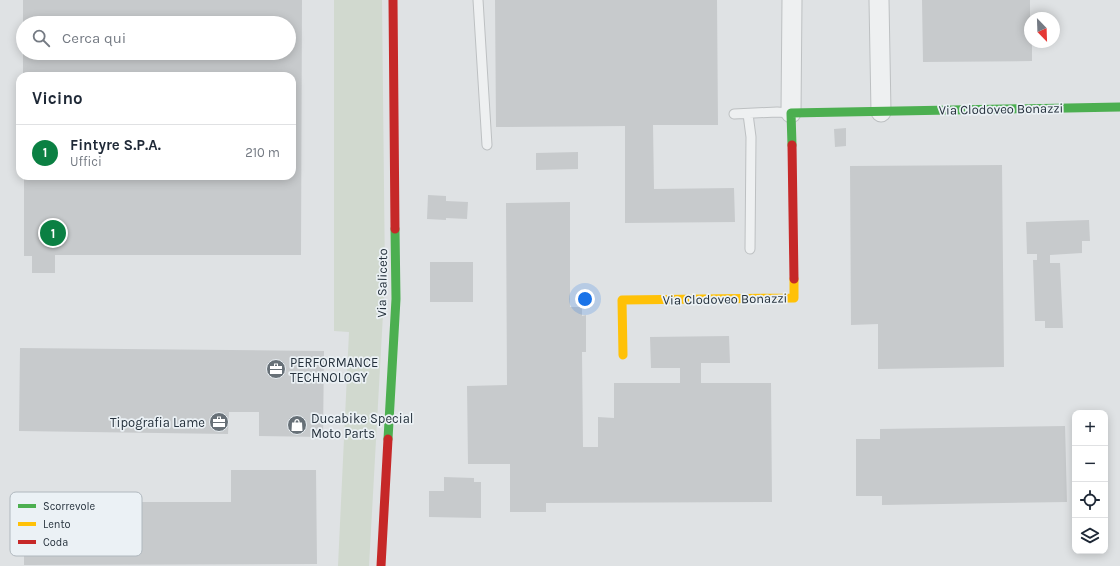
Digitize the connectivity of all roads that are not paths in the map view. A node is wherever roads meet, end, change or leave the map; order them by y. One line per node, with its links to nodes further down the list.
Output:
1 (393, 0): 13 (street, Via Saliceto)
2 (478, 0): 10 (lane)
3 (792, 0): 7 (street, Via Clodoveo Bonazzi)
4 (879, 0): 6 (street)
5 (1120, 107): 6 (street, Via Clodoveo Bonazzi)
6 (882, 112): 7 (street, Via Clodoveo Bonazzi)
7 (791, 113): 9 (lane); 12 (street, Via Clodoveo Bonazzi)
8 (734, 114): 9 (lane)
9 (748, 114): 11 (lane)
10 (487, 144)
11 (750, 249)
12 (623, 355)
13 (381, 566)

